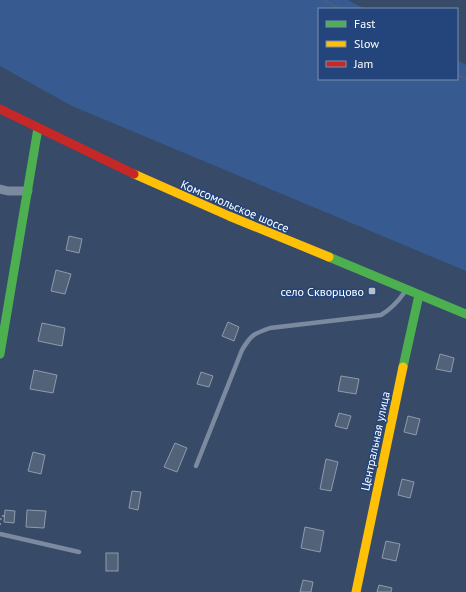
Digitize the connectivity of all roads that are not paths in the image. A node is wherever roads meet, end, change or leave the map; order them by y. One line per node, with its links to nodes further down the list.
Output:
1 (0, 109): 2 (main road, Комсомольское шоссе)
2 (38, 128): 4 (main road); 5 (main road, Комсомольское шоссе)
3 (0, 189): 4 (street)
4 (28, 191): 8 (main road)
5 (406, 290): 6 (main road, Комсомольское шоссе); 9 (lane)
6 (419, 295): 7 (main road, Комсомольское шоссе); 12 (main road, Центральная улица)
7 (466, 314)
8 (0, 354)
9 (196, 466)
10 (0, 534): 11 (lane)
11 (79, 552)
12 (356, 592)

